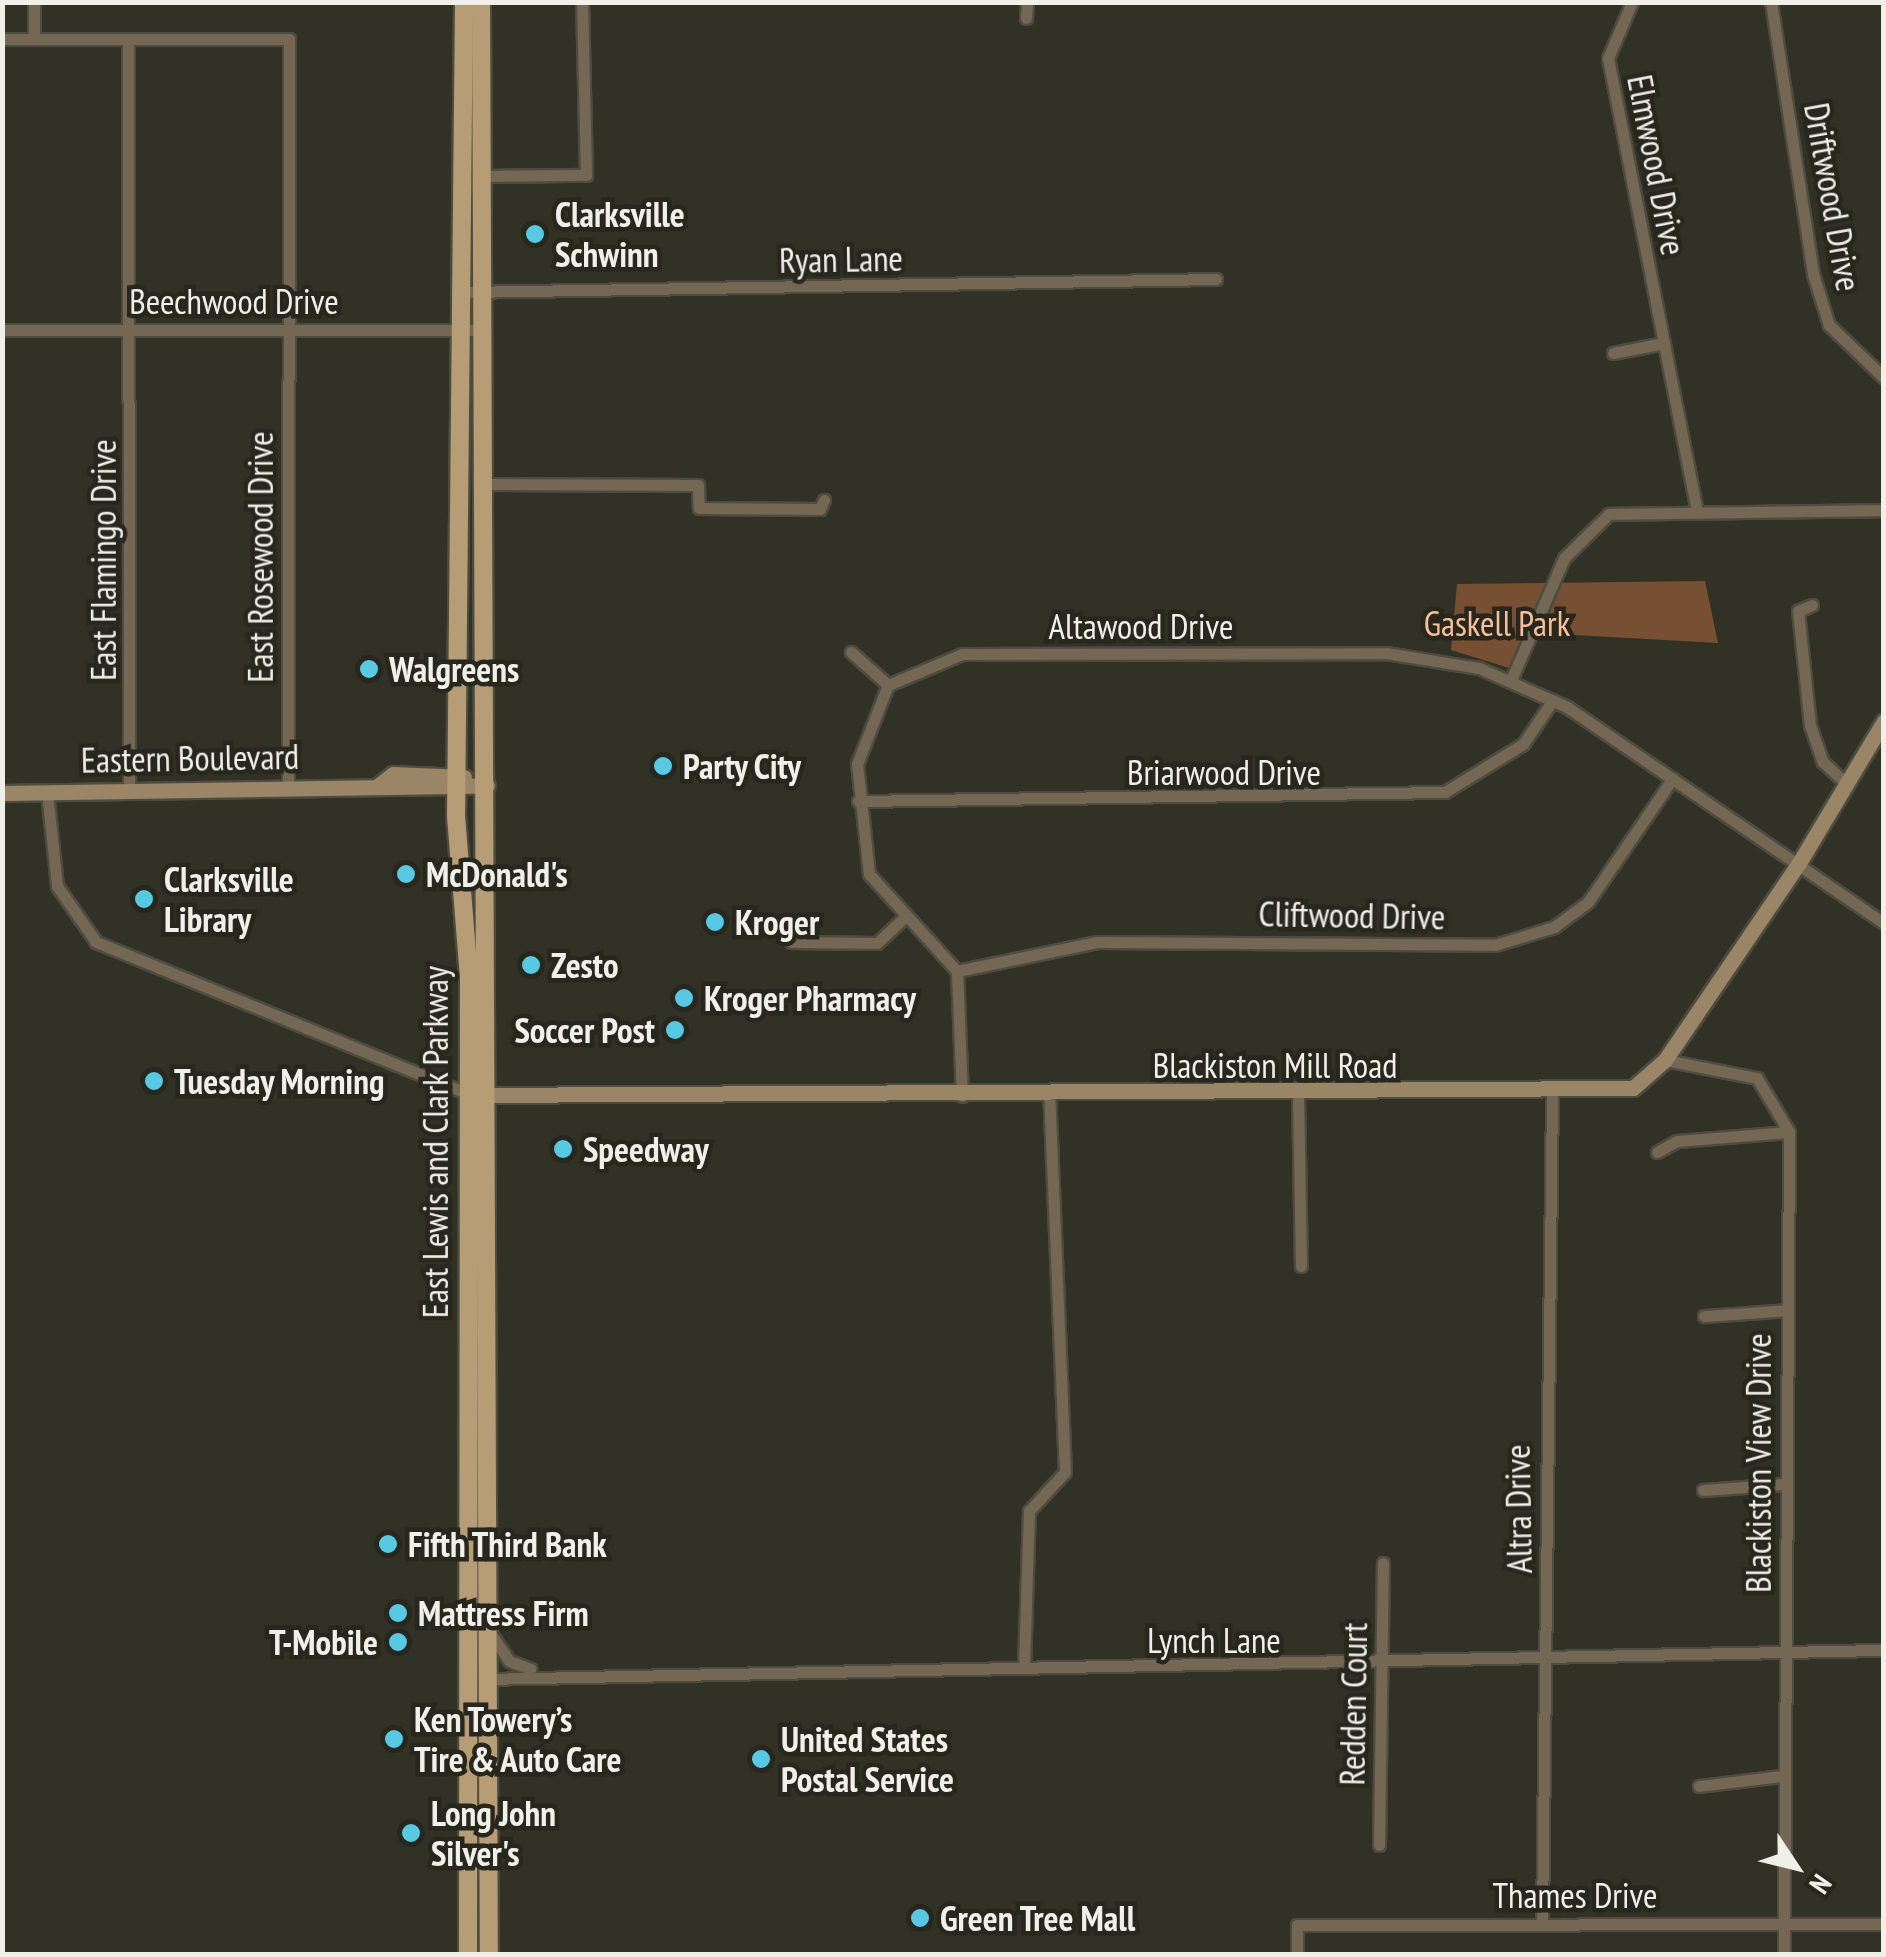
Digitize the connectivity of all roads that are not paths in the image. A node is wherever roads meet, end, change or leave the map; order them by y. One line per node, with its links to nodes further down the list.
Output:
1 (34, 2): 10 (street)
2 (464, 2): 14 (main road)
3 (481, 2): 12 (main road)
4 (582, 2): 12 (street)
5 (1027, 2): 8 (street)
6 (1772, 2): 21 (street, Driftwood Drive)
7 (1632, 3): 19 (street, Elmwood Drive)
8 (1026, 18)
9 (2, 39): 10 (street)
10 (34, 39): 11 (street)
11 (128, 39): 15 (street, East Rosewood Drive); 16 (street, East Flamingo Drive)
12 (483, 176): 14 (main road)
13 (1216, 280): 14 (street, Ryan Lane)
14 (475, 292): 18 (main road)
15 (288, 328): 16 (street, Beechwood Drive); 18 (street, Beechwood Drive); 35 (street, East Rosewood Drive)
16 (131, 329): 17 (street, Beechwood Drive); 37 (street, East Flamingo Drive)
17 (2, 330)
18 (475, 330): 22 (main road, East Lewis and Clark Parkway); 33 (main road, East Lewis and Clark Parkway)
19 (1664, 343): 20 (street); 24 (street, Elmwood Drive)
20 (1613, 354)
21 (1884, 378)
22 (486, 484): 23 (street); 36 (main road, East Lewis and Clark Parkway)
23 (824, 500)
24 (1697, 510): 25 (street); 28 (street)
25 (1884, 510)
26 (1812, 604): 34 (street)
27 (851, 652): 29 (street)
28 (1510, 680): 29 (street, Altawood Drive); 30 (street, Altawood Drive)
29 (888, 685): 40 (street)
30 (1553, 700): 32 (street, Altawood Drive); 40 (street, Briarwood Drive)
31 (1884, 720): 34 (main road, Blackiston Mill Road)
32 (1673, 778): 41 (street, Altawood Drive); 45 (street, Cliftwood Drive)
33 (458, 783): 35 (main road, Eastern Boulevard); 36 (main road, Eastern Boulevard); 48 (main road, East Lewis and Clark Parkway)
34 (1846, 784): 41 (main road, Blackiston Mill Road)
35 (288, 786): 37 (main road, Eastern Boulevard)
36 (487, 786): 48 (main road, East Lewis and Clark Parkway)
37 (129, 791): 38 (main road, Eastern Boulevard)
38 (47, 792): 39 (main road, Eastern Boulevard); 48 (street)
39 (2, 793)
40 (858, 801): 42 (street)
41 (1799, 863): 43 (street, Altawood Drive); 46 (main road, Blackiston Mill Road)
42 (905, 917): 44 (street); 45 (street)
43 (1884, 923)
44 (791, 942)
45 (958, 971): 50 (street)
46 (1666, 1060): 47 (main road, Blackiston Mill Road); 52 (street, Blackiston View Drive)
47 (1552, 1094): 49 (main road, Blackiston Mill Road); 63 (street, Altra Drive)
48 (478, 1095): 50 (main road, Blackiston Mill Road); 60 (main road, East Lewis and Clark Parkway); 68 (main road, East Lewis and Clark Parkway)
49 (1298, 1095): 51 (main road, Blackiston Mill Road); 54 (street)
50 (962, 1096): 51 (main road, Blackiston Mill Road)
51 (1049, 1096): 65 (street)
52 (1790, 1132): 53 (street); 55 (street, Blackiston View Drive)
53 (1657, 1152)
54 (1301, 1266)
55 (1787, 1310): 56 (street); 57 (street, Blackiston View Drive)
56 (1704, 1316)
57 (1785, 1484): 58 (street); 62 (street, Blackiston View Drive)
58 (1703, 1490)
59 (1384, 1563): 64 (street, Redden Court)
60 (489, 1626): 66 (street, Lynch Lane); 67 (main road, East Lewis and Clark Parkway)
61 (1884, 1650): 62 (street, Lynch Lane)
62 (1784, 1654): 63 (street, Lynch Lane); 69 (street, Blackiston View Drive)
63 (1547, 1662): 64 (street, Lynch Lane); 72 (street, Altra Drive)
64 (1379, 1667): 65 (street, Lynch Lane); 71 (street, Redden Court)
65 (1024, 1668): 66 (street, Lynch Lane)
66 (545, 1671): 67 (street, Lynch Lane)
67 (490, 1678): 68 (street, Lynch Lane); 76 (main road, East Lewis and Clark Parkway)
68 (469, 1681): 75 (main road, East Lewis and Clark Parkway)
69 (1782, 1776): 70 (street); 73 (street, Blackiston View Drive)
70 (1699, 1786)
71 (1379, 1845)
72 (1542, 1923): 73 (street, Thames Drive); 77 (street, Thames Drive)
73 (1782, 1923): 74 (street, Thames Drive); 78 (street, Blackiston View Drive)
74 (1884, 1924)
75 (468, 1954)
76 (489, 1954)
77 (1297, 1954)
78 (1784, 1954)

